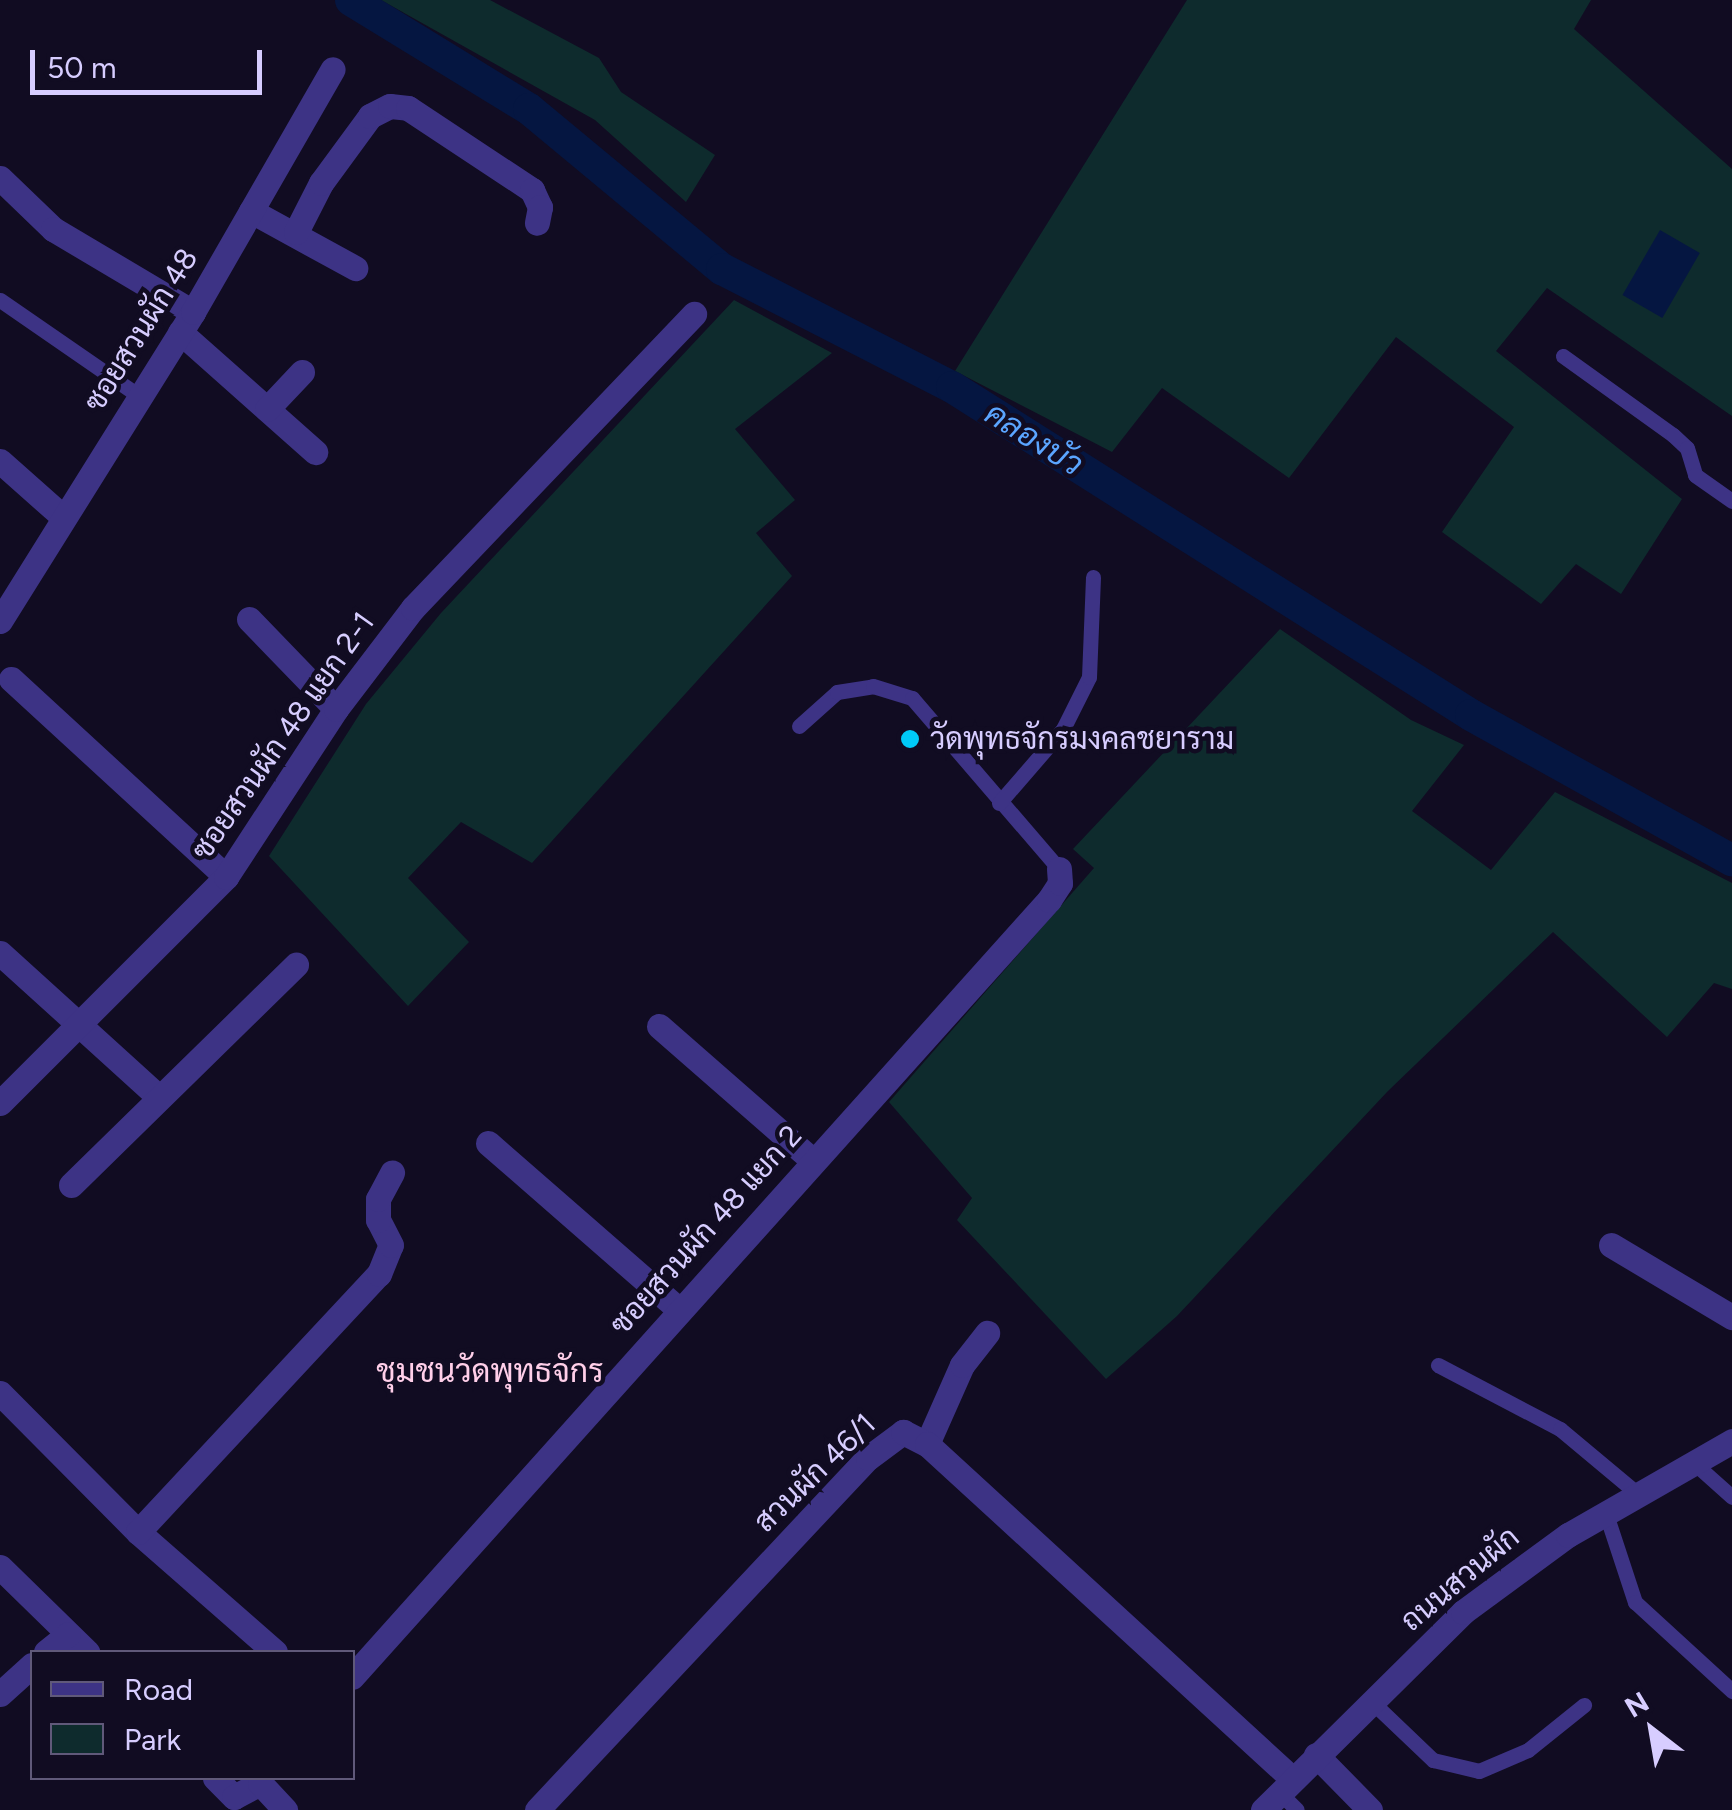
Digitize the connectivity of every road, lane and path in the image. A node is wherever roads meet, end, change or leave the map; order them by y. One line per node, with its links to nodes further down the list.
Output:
1 (333, 70): 3 (street, ซอยสวนผัก 48)
2 (0, 178): 9 (street)
3 (252, 211): 5 (street); 9 (street, ซอยสวนผัก 48)
4 (536, 223): 5 (street)
5 (296, 232): 6 (street)
6 (355, 268)
7 (0, 300): 12 (lane)
8 (694, 314): 22 (street, ซอยสวนผัก 48 แยก 2-1)
9 (186, 322): 12 (street, ซอยสวนผัก 48); 13 (street)
10 (1563, 356): 16 (lane)
11 (302, 372): 13 (street)
12 (140, 396): 17 (street, ซอยสวนผัก 48)
13 (267, 410): 14 (street)
14 (316, 452)
15 (0, 461): 17 (street)
16 (1732, 501)
17 (62, 517): 20 (street, ซอยสวนผัก 48)
18 (1093, 578): 24 (lane)
19 (249, 619): 22 (street)
20 (0, 621)
21 (11, 678): 26 (street)
22 (336, 709): 26 (street, ซอยสวนผัก 48 แยก 2-1)
23 (798, 726): 24 (lane)
24 (999, 804): 25 (lane)
25 (1060, 869): 34 (street, ซอยสวนผัก 48 แยก 2)
26 (226, 878): 30 (street, ซอยสวนผัก 48 แยก 2-1)
27 (0, 953): 30 (street)
28 (296, 965): 31 (street)
29 (658, 1026): 34 (street)
30 (82, 1027): 31 (street); 32 (street, ซอยสวนผัก 48 แยก 2-1)
31 (159, 1097): 36 (street)
32 (0, 1102)
33 (488, 1143): 38 (street)
34 (812, 1160): 38 (street, ซอยสวนผัก 48 แยก 2)
35 (392, 1173): 49 (street)
36 (71, 1184)
37 (1612, 1245): 39 (street)
38 (678, 1308): 56 (street, ซอยสวนผัก 48 แยก 2)
39 (1732, 1317)
40 (986, 1333): 44 (street)
41 (1438, 1365): 46 (lane)
42 (0, 1392): 49 (street)
43 (1732, 1440): 45 (street, ถนนสวนผัก)
44 (927, 1444): 64 (street); 66 (street, สวนผัก 46/1)
45 (1694, 1463): 46 (street, ถนนสวนผัก); 47 (lane)
46 (1639, 1495): 48 (street, ถนนสวนผัก)
47 (1732, 1497)
48 (1605, 1512): 57 (lane); 59 (street, ถนนสวนผัก)
49 (138, 1532): 54 (street)
50 (0, 1567): 51 (street)
51 (68, 1634): 52 (street); 53 (street)
52 (48, 1650)
53 (84, 1650)
54 (273, 1650)
55 (30, 1667): 58 (street)
56 (355, 1675)
57 (1732, 1690)
58 (0, 1694)
59 (1371, 1701): 60 (lane); 61 (street, ถนนสวนผัก)
60 (1584, 1705)
61 (1316, 1756): 64 (street, ถนนสวนผัก); 67 (street)
62 (217, 1780): 63 (street)
63 (263, 1780): 65 (street)
64 (1283, 1798)
65 (285, 1810)
66 (537, 1810)
67 (1370, 1810)

